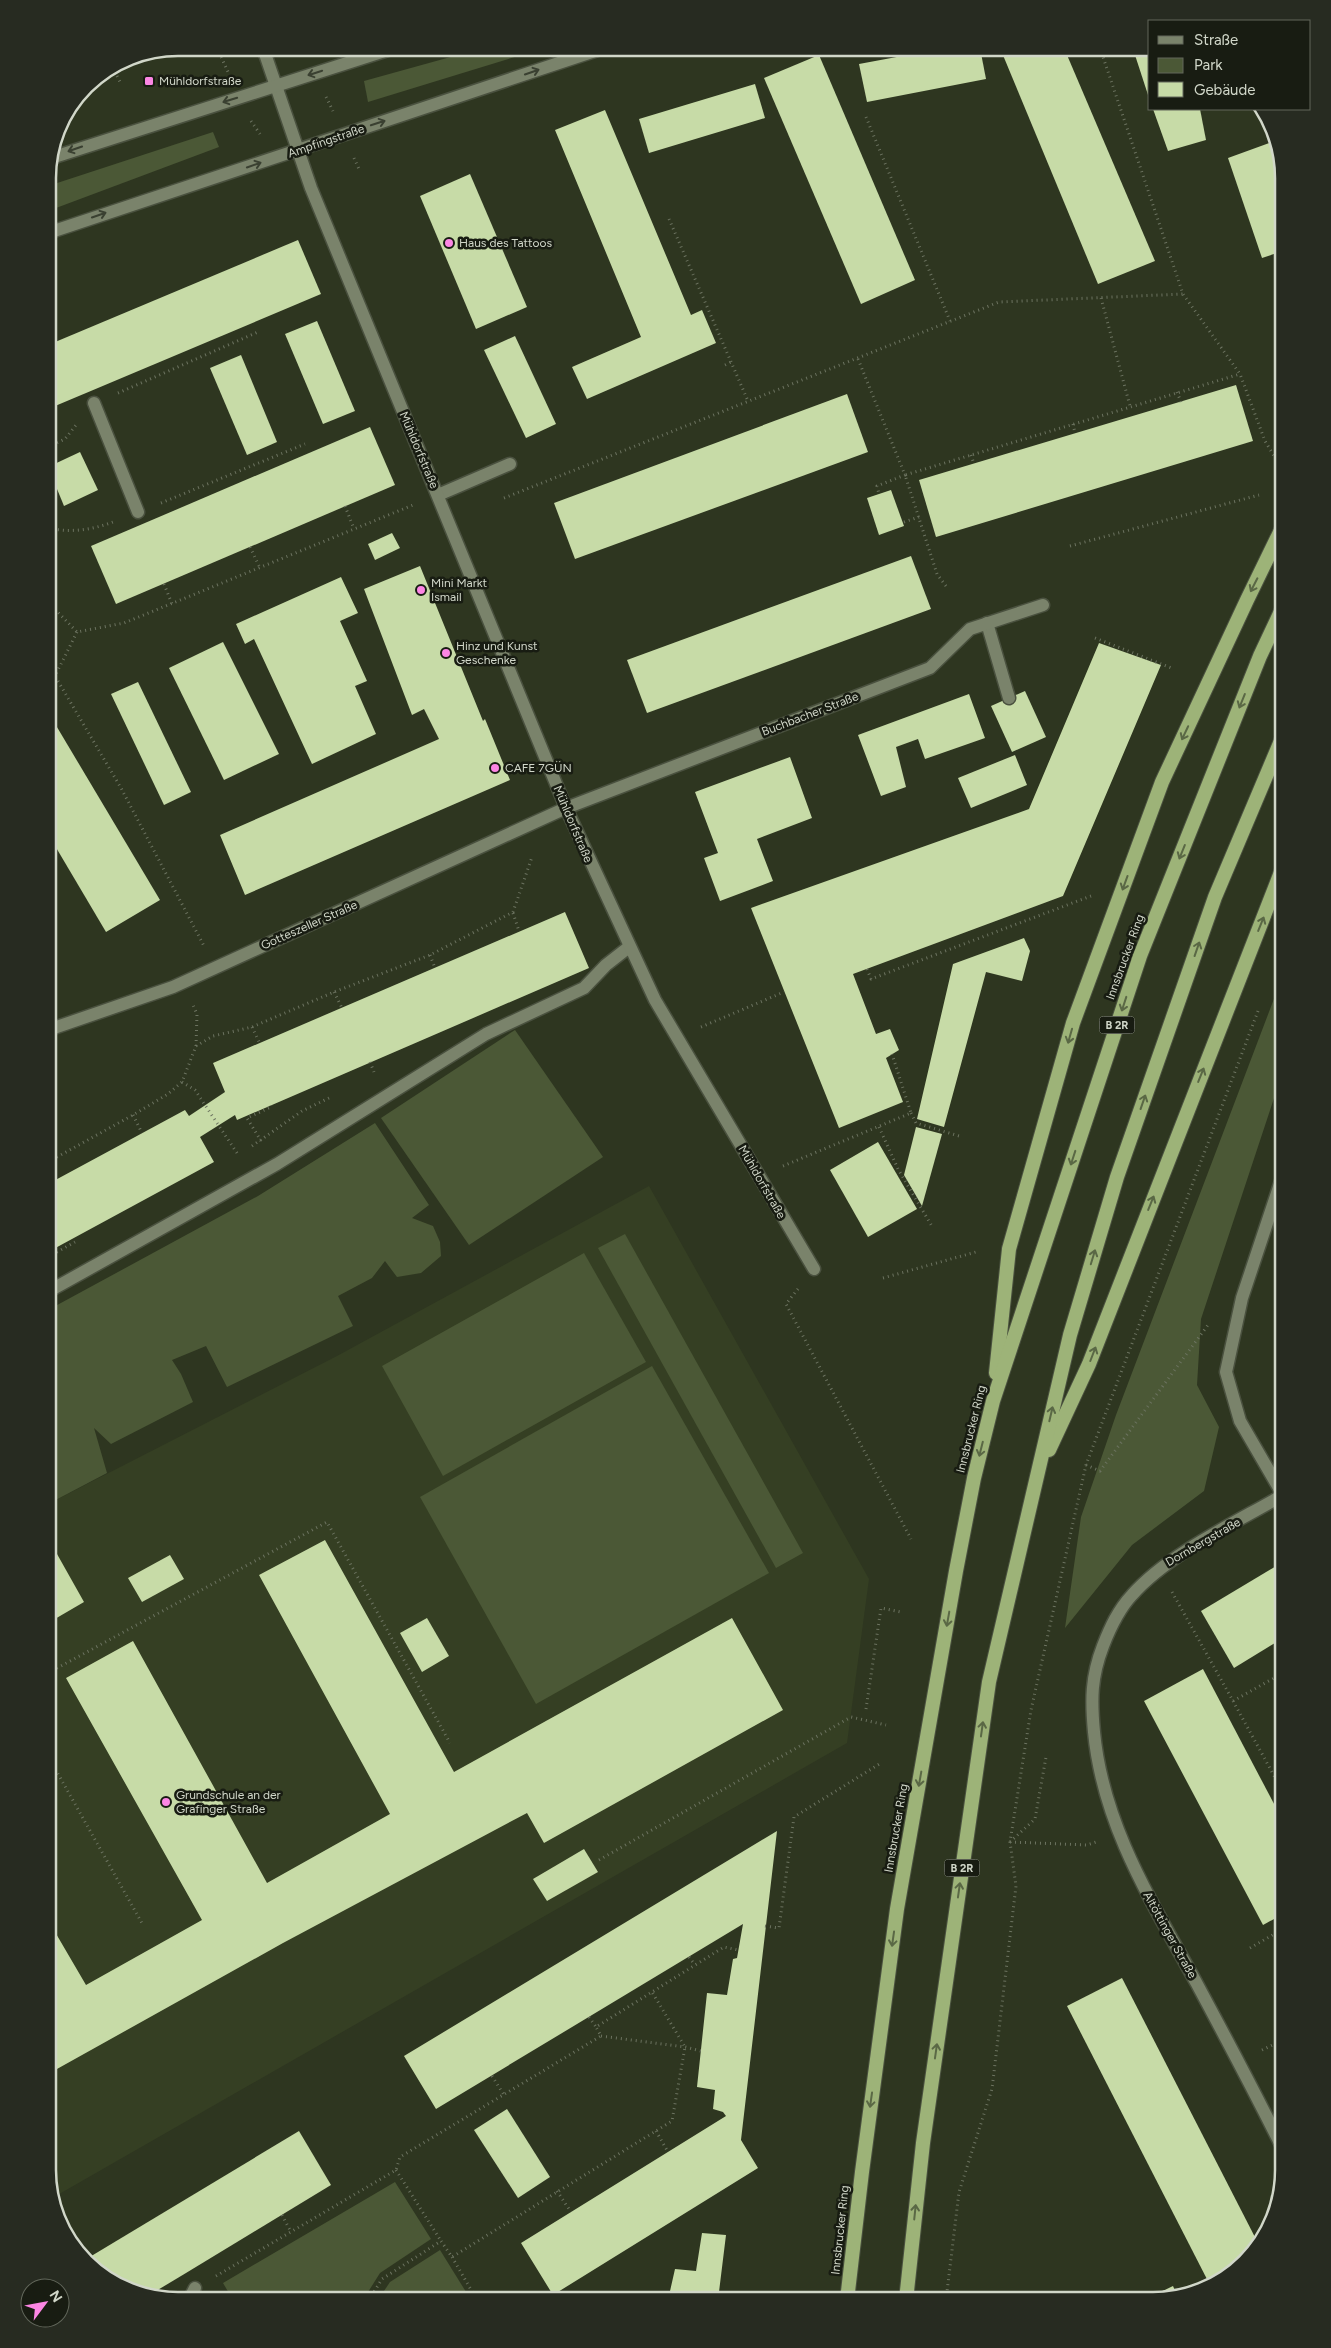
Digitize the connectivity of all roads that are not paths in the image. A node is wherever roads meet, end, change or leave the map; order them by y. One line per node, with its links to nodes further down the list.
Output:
1 (266, 56): 4 (street, Mühldorfstraße)
2 (368, 56): 4 (street, one-way to 4)
3 (579, 56): 5 (street, Ampfingstraße, one-way to 3)
4 (277, 86): 5 (street, Mühldorfstraße); 6 (street, one-way to 6)
5 (299, 150): 7 (street, Ampfingstraße, one-way to 5); 10 (street, Mühldorfstraße)
6 (58, 156)
7 (57, 230)
8 (94, 403): 11 (street)
9 (510, 464): 10 (street)
10 (438, 494): 18 (street, Mühldorfstraße)
11 (138, 512)
12 (1275, 544): 25 (highway, one-way to 25)
13 (1043, 605): 14 (street, Buchbacher Straße)
14 (987, 623): 16 (street); 18 (street, Buchbacher Straße)
15 (1275, 625): 25 (highway, Innsbrucker Ring / B 2R, one-way to 25)
16 (1009, 698)
17 (1275, 757): 26 (highway, B 2R, one-way to 17)
18 (566, 808): 20 (street, Mühldorfstraße); 21 (street, Gotteszeller Straße)
19 (1275, 889): 26 (highway, one-way to 19)
20 (629, 948): 23 (street, Mühldorfstraße); 24 (street)
21 (57, 1027)
22 (1275, 1201): 27 (street)
23 (814, 1270)
24 (56, 1287)
25 (993, 1401): 33 (highway, Innsbrucker Ring / B 2R, one-way to 33)
26 (1036, 1478): 34 (highway, B 2R, one-way to 26)
27 (1275, 1481)
28 (1275, 1500): 29 (street, Dornbergstraße)
29 (1092, 1710): 30 (street, Altöttinger Straße)
30 (1275, 2131)
31 (195, 2288): 32 (street)
32 (194, 2291)
33 (848, 2292)
34 (907, 2292)

